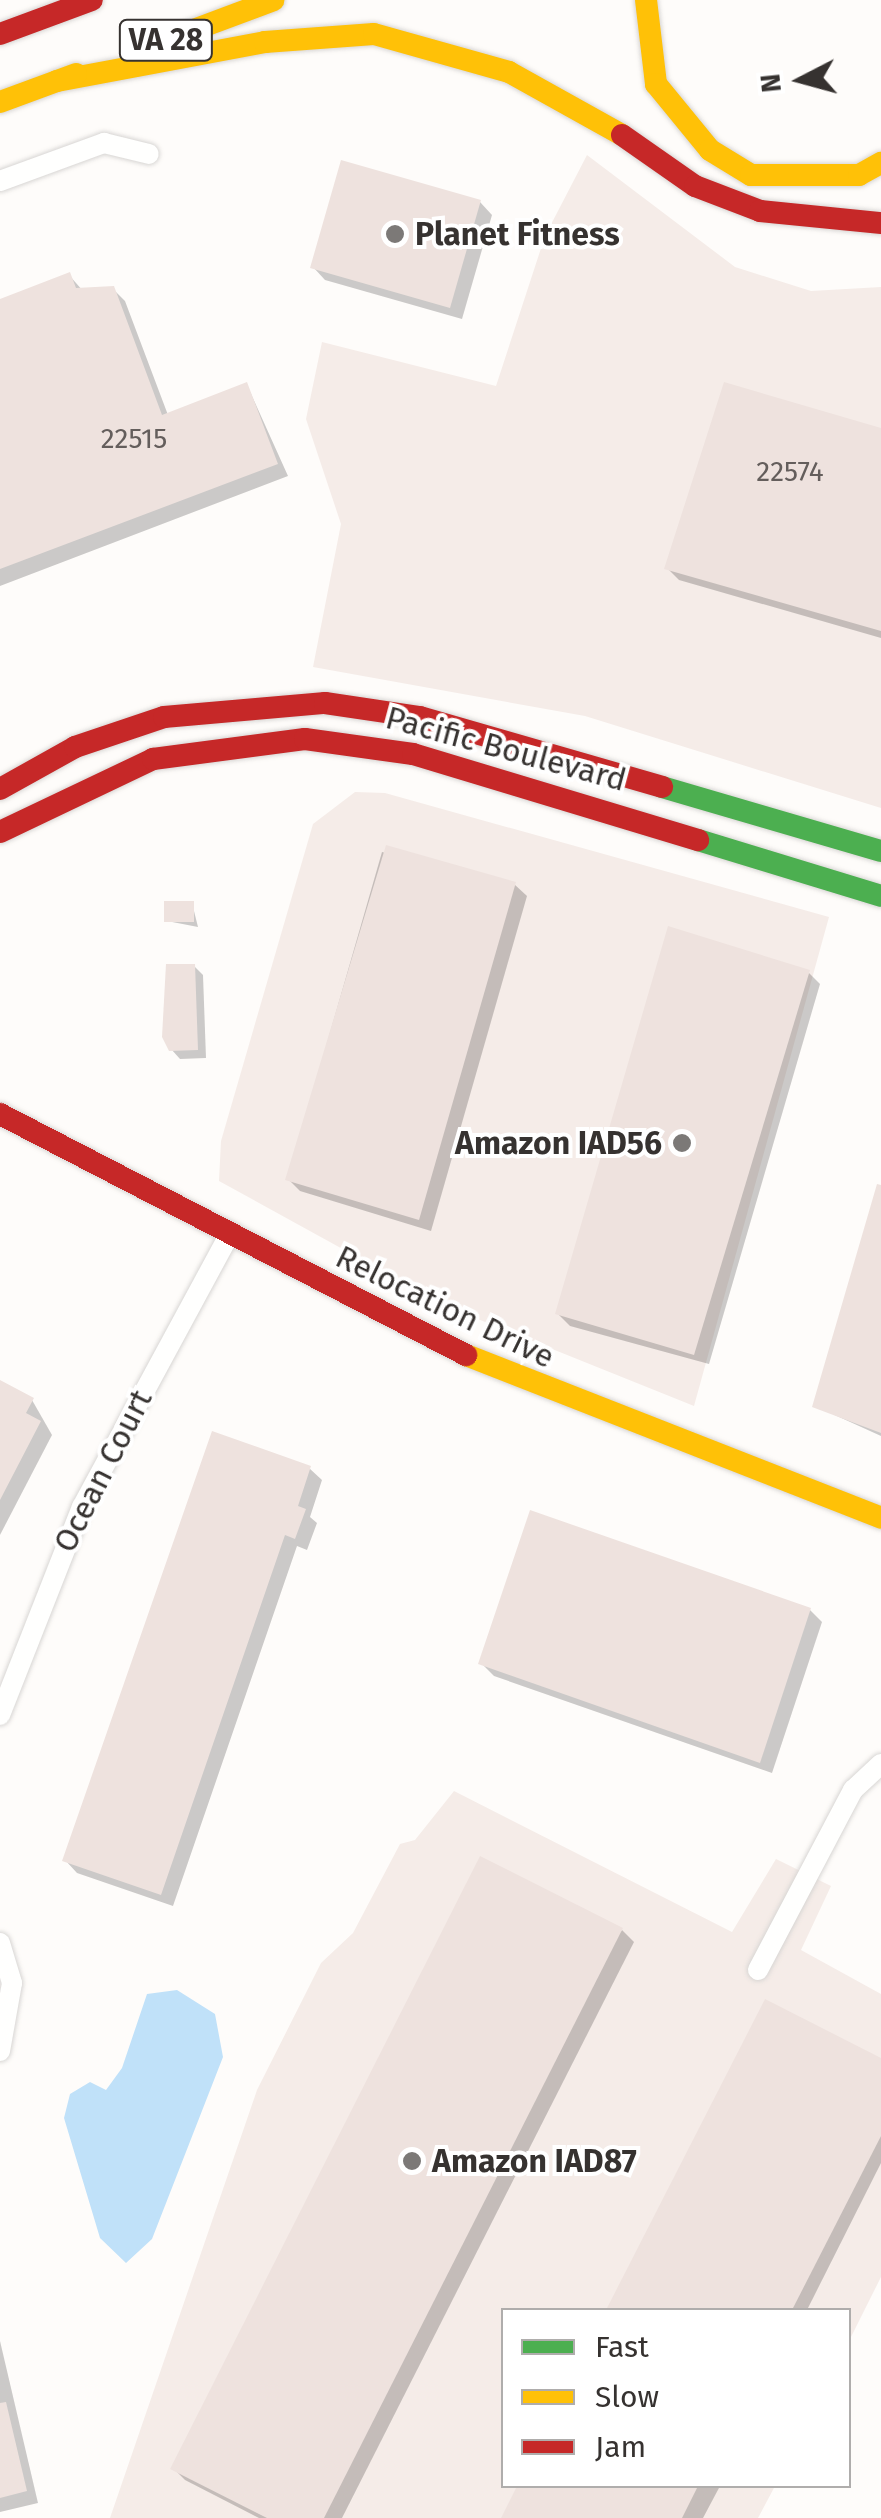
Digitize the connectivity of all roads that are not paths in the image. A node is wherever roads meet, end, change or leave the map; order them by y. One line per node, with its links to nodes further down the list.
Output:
1 (274, 0): 5 (main road, VA 28)
2 (646, 0): 8 (main road)
3 (83, 2): 4 (main road, VA 28)
4 (0, 34)
5 (57, 81): 6 (main road, VA 28); 10 (main road)
6 (0, 102)
7 (149, 154): 9 (street)
8 (881, 163)
9 (0, 181)
10 (881, 223)
11 (0, 789): 13 (main road, Pacific Boulevard)
12 (0, 832): 14 (main road, Pacific Boulevard)
13 (881, 851)
14 (881, 896)
15 (0, 1114): 16 (main road, Relocation Drive)
16 (228, 1237): 17 (main road, Relocation Drive); 18 (street, Ocean Court)
17 (881, 1518)
18 (0, 1715)
19 (881, 1764): 21 (street)
20 (0, 1943): 22 (street)
21 (758, 1970)
22 (0, 2051)

